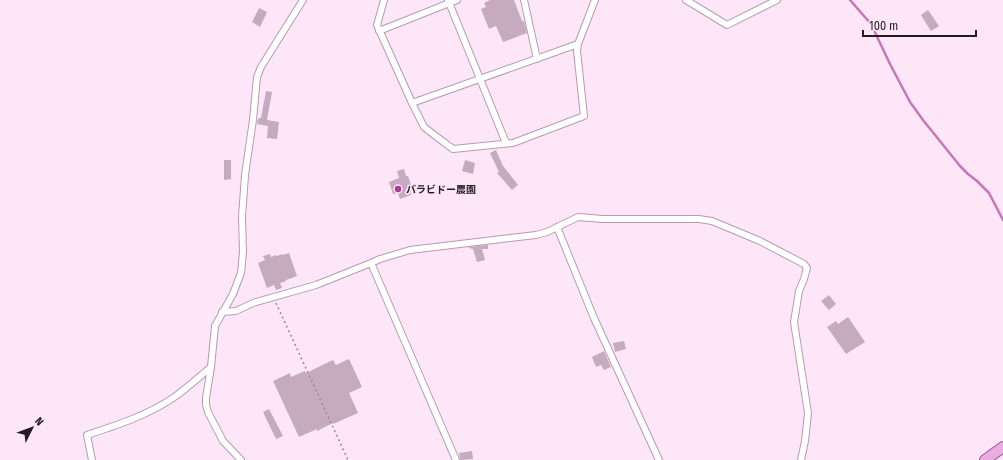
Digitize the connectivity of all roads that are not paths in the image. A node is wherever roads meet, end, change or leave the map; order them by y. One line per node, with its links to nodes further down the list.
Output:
1 (303, 0): 17 (street)
2 (384, 0): 9 (street)
3 (457, 0): 8 (street)
4 (524, 0): 11 (street)
5 (595, 0): 10 (street)
6 (686, 0): 7 (street)
7 (777, 0)
8 (449, 2): 9 (street); 12 (street)
9 (379, 31): 13 (street)
10 (578, 44): 11 (street); 14 (street)
11 (537, 59): 12 (street)
12 (480, 79): 13 (street); 14 (street)
13 (412, 103): 14 (street)
14 (506, 143)
15 (557, 227): 16 (street); 23 (street); 24 (street)
16 (371, 263): 17 (street); 22 (street)
17 (222, 312): 18 (street)
18 (211, 367): 20 (street); 21 (street)
19 (1003, 447): 25 (main road)
20 (92, 460)
21 (241, 460)
22 (456, 460)
23 (659, 460)
24 (801, 460)
25 (985, 460)

